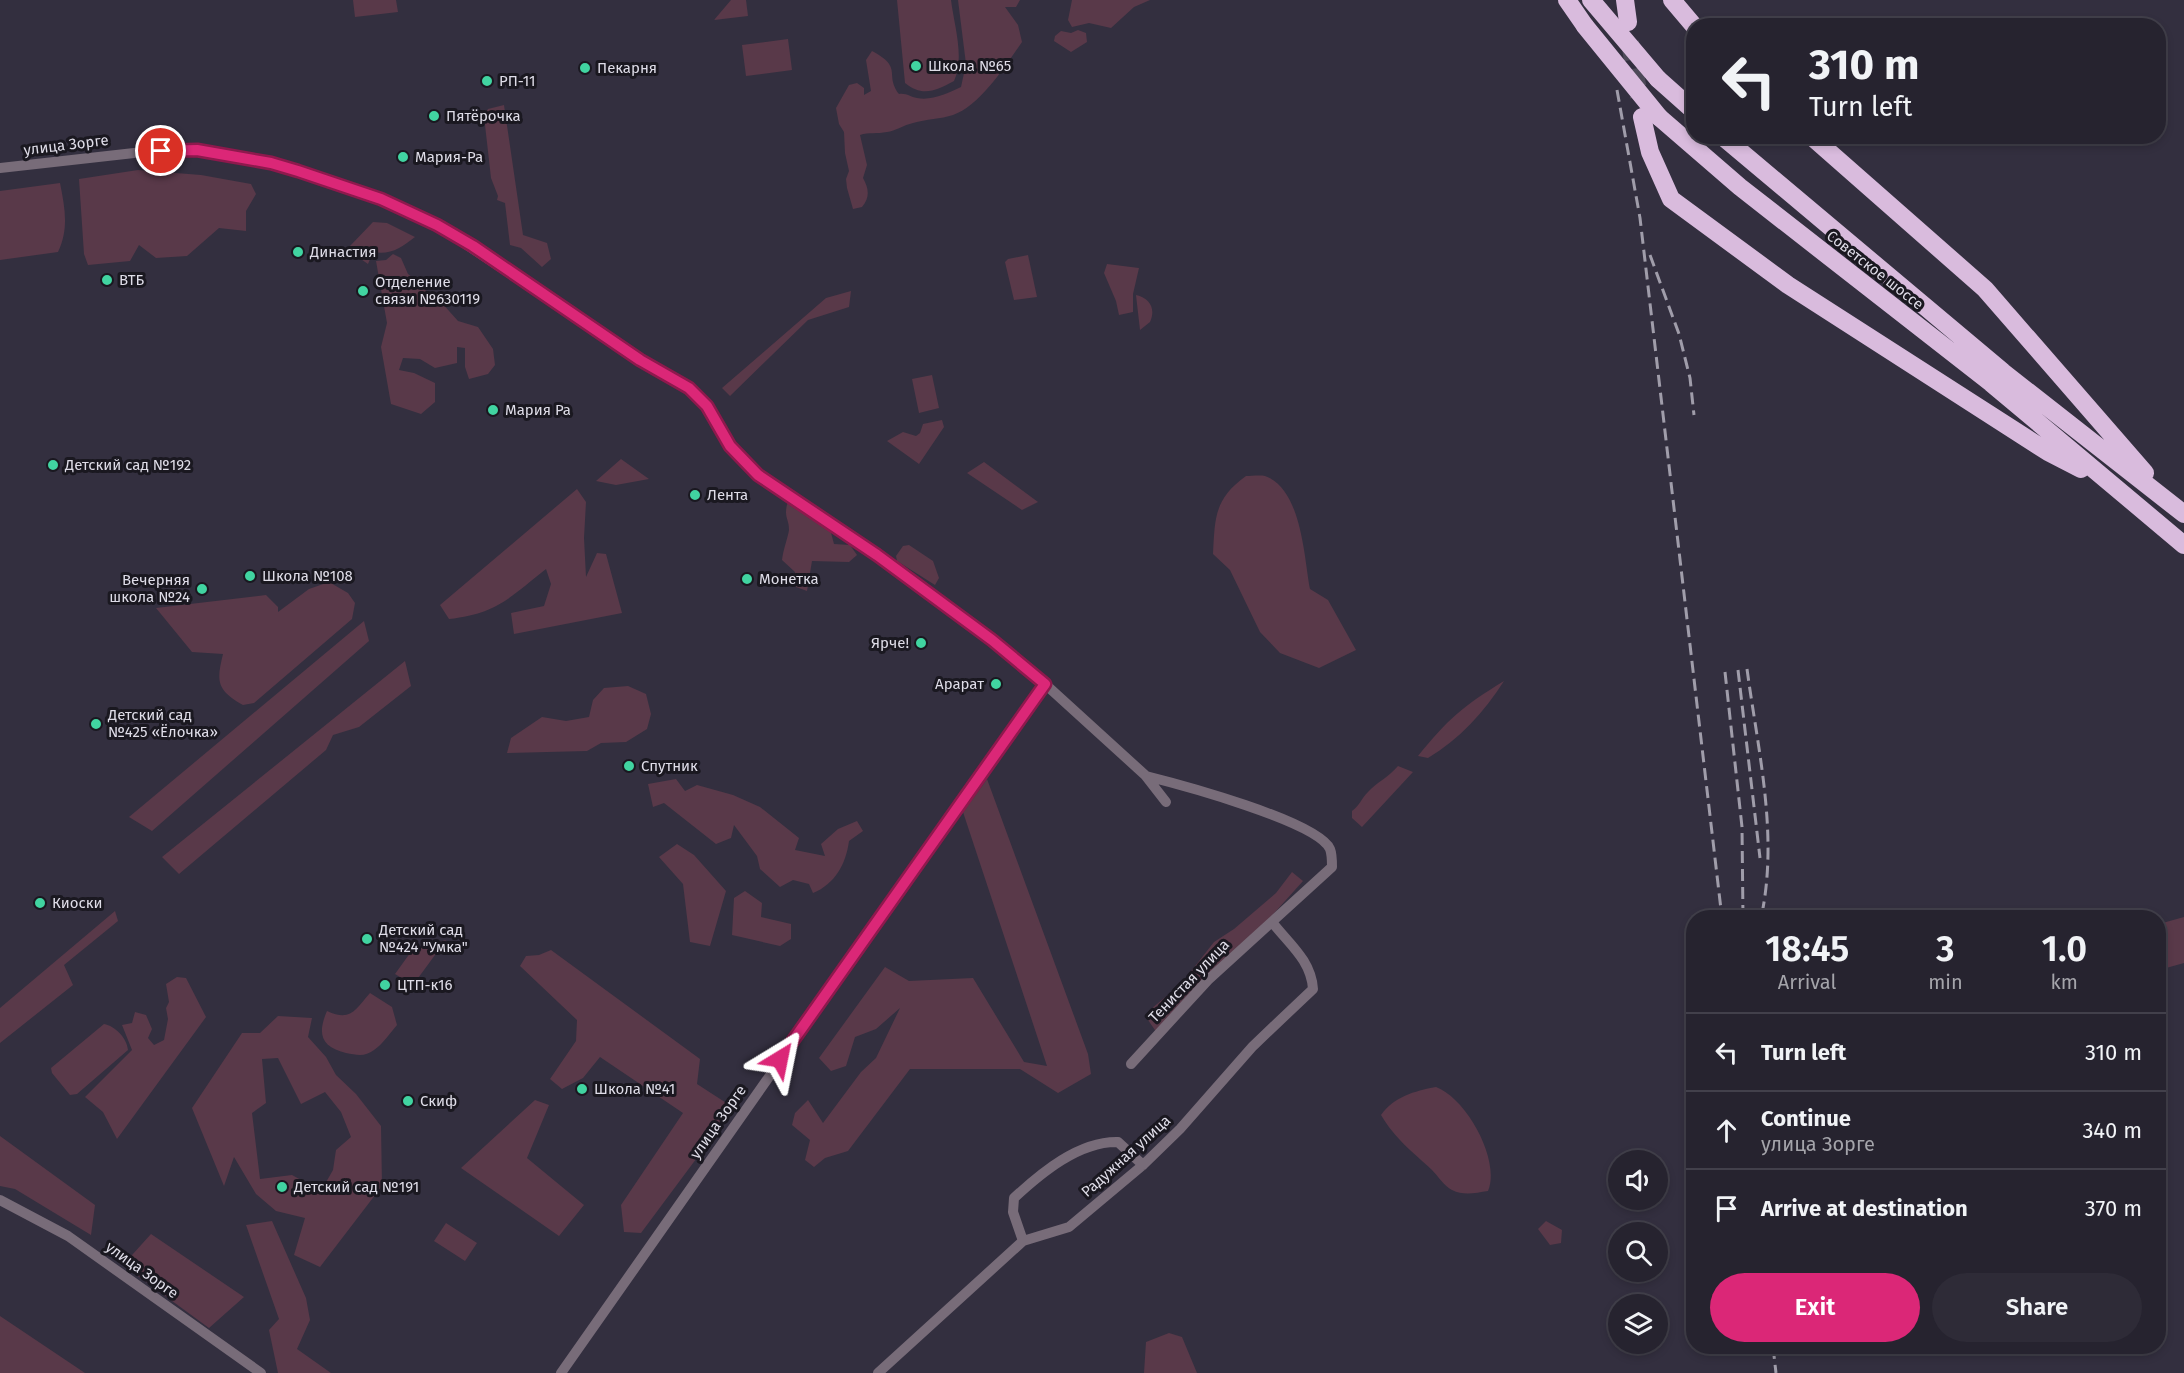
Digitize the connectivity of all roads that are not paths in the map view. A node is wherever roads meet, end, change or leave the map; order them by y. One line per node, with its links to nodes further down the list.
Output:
1 (1567, 0): 8 (highway, Советское шоссе, bridge)
2 (1591, 0): 7 (highway, bridge)
3 (1625, 0): 6 (highway)
4 (1672, 0): 5 (highway)
5 (1687, 18)
6 (1628, 22)
7 (1686, 104)
8 (1650, 117): 12 (highway, Советское шоссе); 12 (highway)
9 (1732, 144): 13 (highway, Советское шоссе)
10 (1819, 144): 13 (highway)
11 (0, 168): 16 (street, улица Зорге)
12 (2112, 485): 15 (highway, Советское шоссе)
13 (2168, 500): 14 (highway, Советское шоссе)
14 (2184, 513)
15 (2184, 545)
16 (1045, 684): 17 (street, улица Зорге); 25 (street, улица Зорге)
17 (1145, 776): 18 (street, улица Зорге); 19 (street, Тенистая улица)
18 (1166, 802)
19 (1272, 922): 20 (street, Тенистая улица); 21 (street, Радужная улица)
20 (1131, 1064)
21 (1143, 1165): 23 (street, Радужная улица); 23 (street)
22 (0, 1200): 24 (street, улица Зорге)
23 (1023, 1241): 26 (street, Радужная улица)
24 (261, 1373)
25 (561, 1373)
26 (878, 1373)

